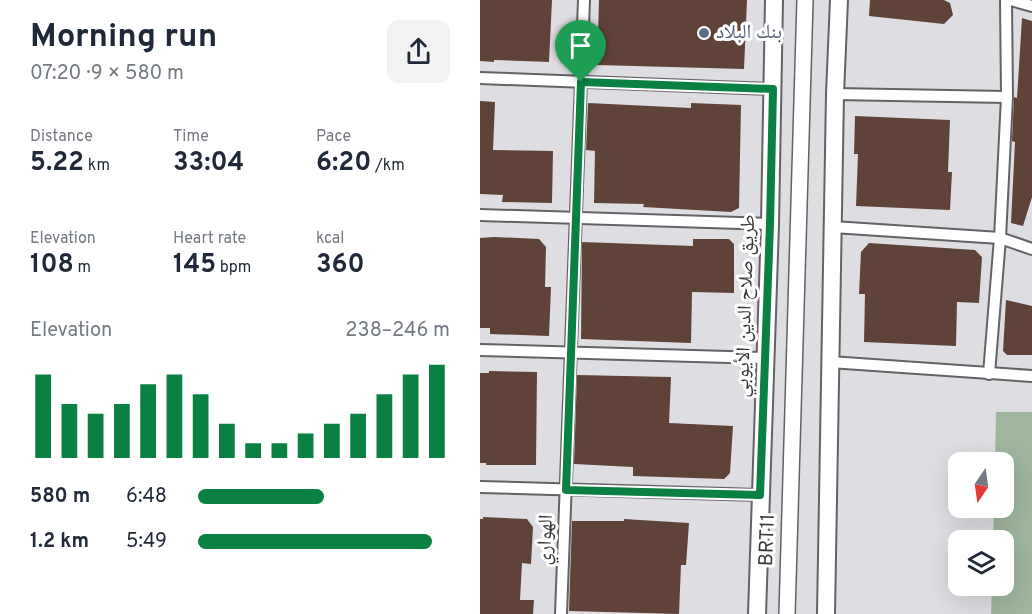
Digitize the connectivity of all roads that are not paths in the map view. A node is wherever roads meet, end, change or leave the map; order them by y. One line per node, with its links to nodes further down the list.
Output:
1 (584, 0): 8 (street, الهواري)
2 (774, 0): 9 (main road, طريق صلاح الدين الأيوبي)
3 (805, 0): 29 (main road, BRT11)
4 (839, 0): 10 (main road)
5 (1008, 0): 6 (street); 11 (street)
6 (1032, 6)
7 (480, 78): 8 (street)
8 (581, 82): 9 (street); 13 (street, الهواري)
9 (773, 89): 14 (main road, طريق صلاح الدين الأيوبي)
10 (836, 94): 11 (street); 15 (main road)
11 (1007, 97): 16 (street)
12 (480, 215): 13 (street)
13 (576, 219): 14 (street); 19 (street, الهواري)
14 (770, 224): 20 (main road, طريق صلاح الدين الأيوبي)
15 (833, 227): 16 (street); 21 (main road)
16 (1000, 238): 17 (street); 22 (street)
17 (1032, 249)
18 (480, 350): 19 (street)
19 (571, 353): 20 (street); 25 (street, الهواري)
20 (766, 358): 26 (main road, طريق صلاح الدين الأيوبي)
21 (830, 362): 22 (street); 30 (main road)
22 (989, 374): 23 (street)
23 (1032, 376)
24 (480, 487): 25 (street)
25 (566, 490): 26 (street); 27 (street, الهواري)
26 (760, 495): 28 (main road, طريق صلاح الدين الأيوبي)
27 (561, 614)
28 (757, 614)
29 (787, 614)
30 (826, 614)

